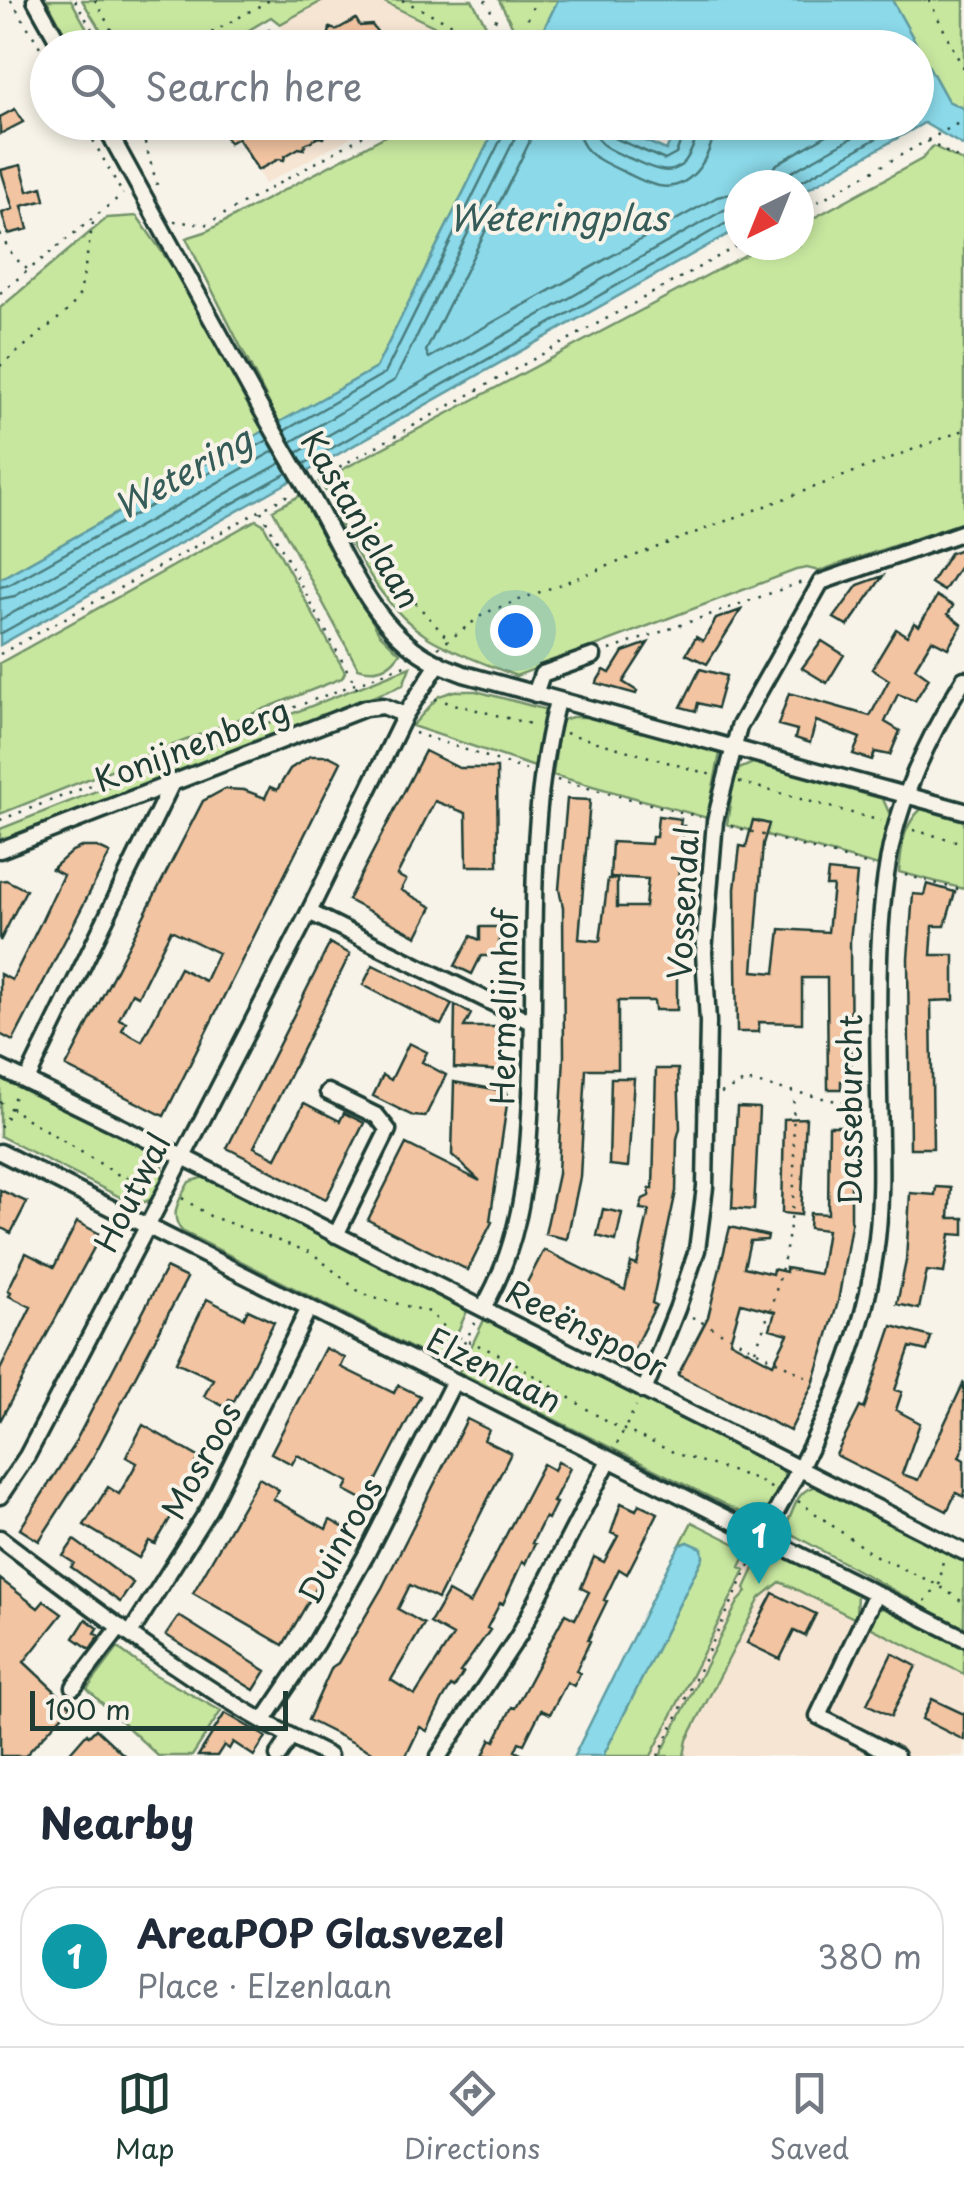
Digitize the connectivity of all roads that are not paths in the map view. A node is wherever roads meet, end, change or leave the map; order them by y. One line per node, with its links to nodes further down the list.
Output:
1 (35, 0): 2 (street)
2 (52, 30)
3 (113, 140): 6 (street, Kastanjelaan, bridge)
4 (964, 532): 11 (street, Vossendal)
5 (593, 656): 8 (street)
6 (432, 660): 8 (street, Kastanjelaan); 10 (street, Houtwal)
7 (964, 679): 13 (street, Dasseburcht)
8 (536, 694): 9 (street, Kastanjelaan)
9 (557, 701): 11 (street, Kastanjelaan); 17 (street, Hermelijnhof)
10 (402, 722): 12 (street, Konijnenberg); 16 (street, Houtwal)
11 (732, 748): 13 (street, Kastanjelaan); 28 (street, Vossendal)
12 (172, 783): 15 (street, Konijnenberg); 19 (street)
13 (906, 796): 14 (street, Kastanjelaan); 30 (street, Dasseburcht)
14 (964, 812)
15 (0, 850)
16 (309, 912): 17 (street); 22 (street, Houtwal)
17 (533, 1023): 26 (street, Hermelijnhof)
18 (0, 1068): 19 (street)
19 (22, 1078): 22 (street)
20 (328, 1092): 24 (street)
21 (0, 1152): 23 (street, Elzenlaan)
22 (183, 1156): 23 (street, Houtwal); 24 (street, Reeënspoor)
23 (147, 1228): 25 (street, Elzenlaan); 31 (street, Houtwal)
24 (336, 1235): 26 (street, Reeënspoor)
25 (309, 1308): 27 (street, Elzenlaan); 36 (street, Mosroos)
26 (482, 1308): 28 (street, Reeënspoor)
27 (450, 1379): 29 (street, Elzenlaan); 39 (street, Duinroos)
28 (644, 1392): 30 (street, Reeënspoor)
29 (610, 1460): 32 (street, Elzenlaan); 43 (street)
30 (800, 1468): 32 (street, Dasseburcht); 34 (street, Reeënspoor)
31 (0, 1496)
32 (764, 1534): 35 (street, Elzenlaan)
33 (0, 1538): 36 (street)
34 (958, 1544)
35 (876, 1593): 37 (street, Elzenlaan); 44 (street)
36 (125, 1631): 38 (street, Mosroos); 39 (street)
37 (964, 1638)
38 (74, 1687)
39 (264, 1720): 40 (street)
40 (291, 1738): 41 (street); 42 (street)
41 (278, 1756)
42 (329, 1756)
43 (439, 1756)
44 (896, 1756)

